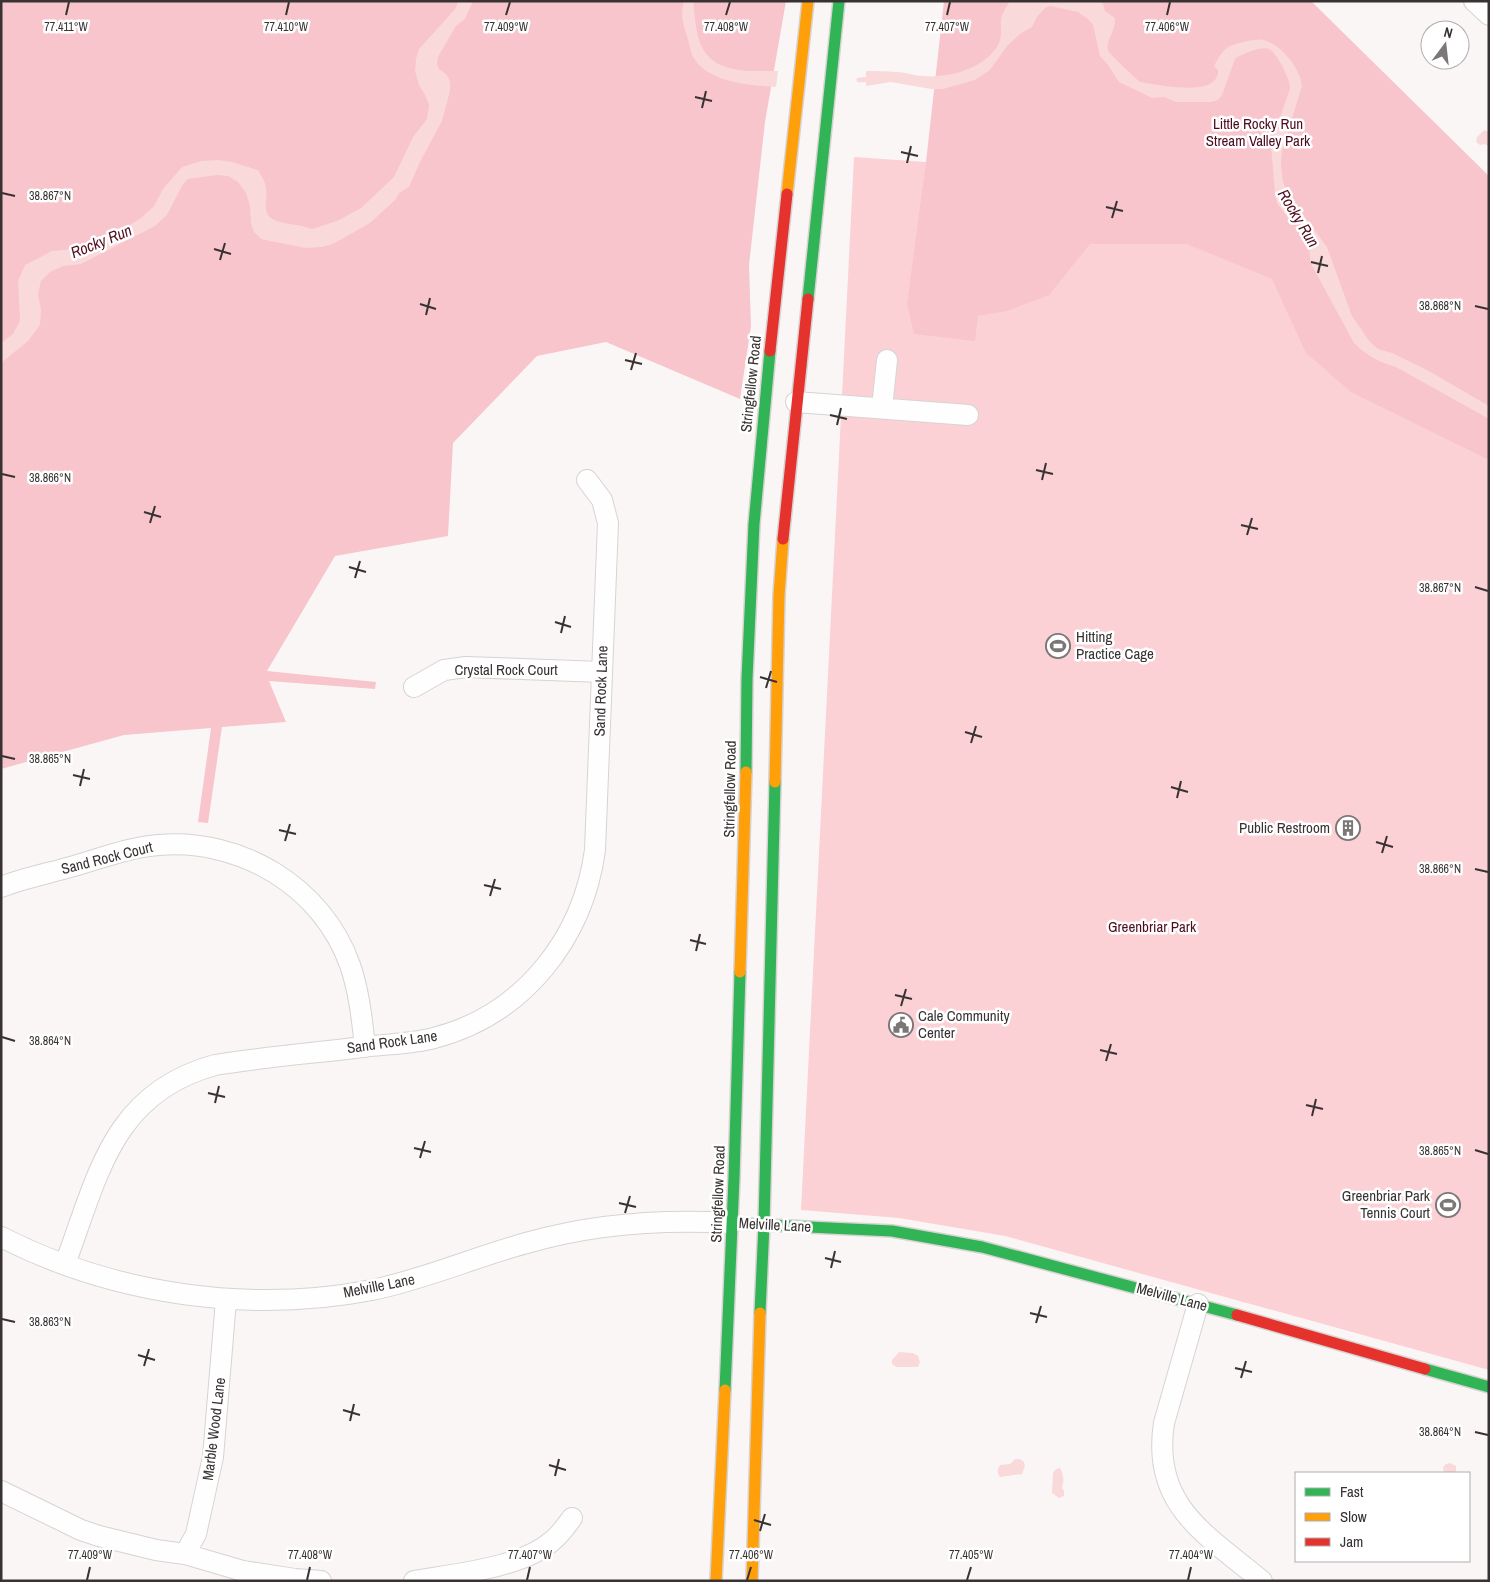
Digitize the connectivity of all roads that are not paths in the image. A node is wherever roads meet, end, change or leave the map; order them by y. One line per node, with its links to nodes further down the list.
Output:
1 (808, 1): 14 (main road, Stringfellow Road)
2 (839, 1): 6 (main road)
3 (1474, 1): 4 (street)
4 (1489, 16)
5 (886, 360): 7 (street)
6 (796, 402): 7 (street); 15 (main road)
7 (882, 408): 8 (street)
8 (968, 415)
9 (587, 480): 10 (street, Sand Rock Lane)
10 (602, 672): 11 (street, Crystal Rock Court); 13 (street, Sand Rock Lane)
11 (414, 687)
12 (1, 887): 13 (street, Sand Rock Court)
13 (365, 1047): 17 (street, Sand Rock Lane)
14 (732, 1223): 15 (main road, Melville Lane); 18 (street, Melville Lane); 26 (main road, Stringfellow Road)
15 (764, 1224): 19 (main road, Melville Lane); 27 (main road)
16 (1, 1237): 17 (street, Melville Lane)
17 (65, 1264): 18 (street, Melville Lane)
18 (226, 1300): 23 (street, Marble Wood Lane)
19 (1198, 1304): 20 (main road, Melville Lane); 28 (street)
20 (1489, 1387)
21 (1, 1491): 23 (street)
22 (572, 1518): 25 (street)
23 (185, 1554): 24 (street)
24 (321, 1581)
25 (414, 1581)
26 (716, 1581)
27 (752, 1581)
28 (1262, 1581)

